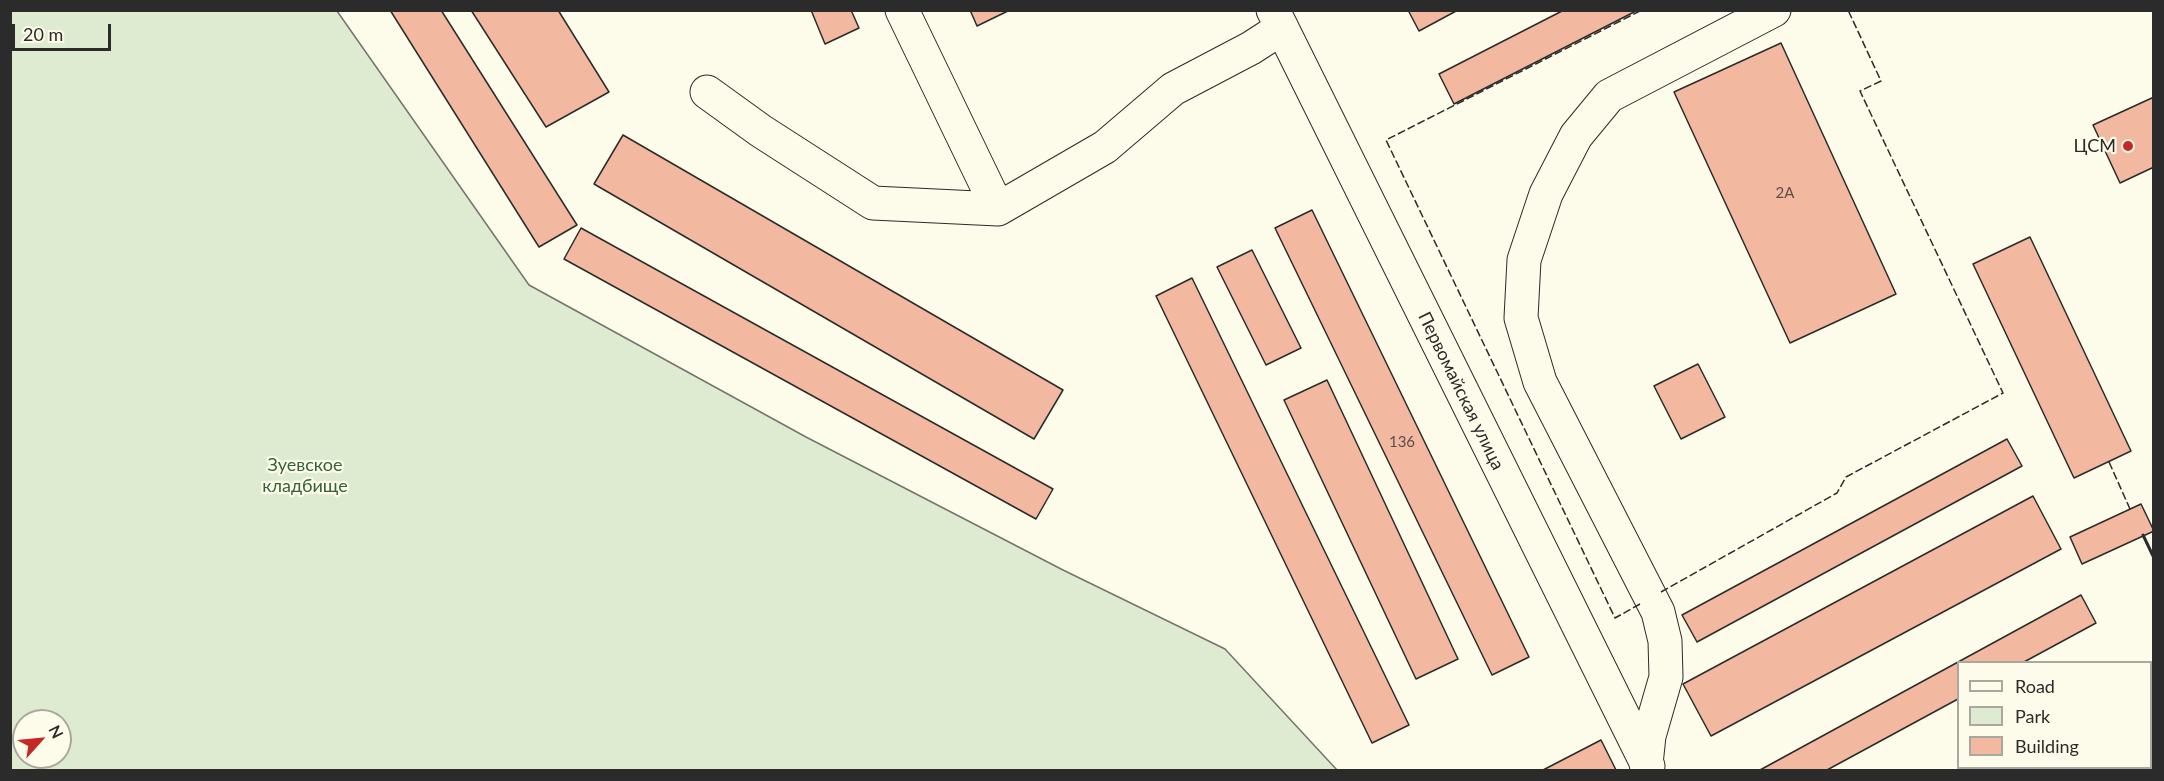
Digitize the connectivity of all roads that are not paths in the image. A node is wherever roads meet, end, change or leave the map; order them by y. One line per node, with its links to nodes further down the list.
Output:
1 (902, 10): 5 (street)
2 (1774, 10): 6 (street)
3 (1277, 19): 5 (street); 6 (street, Первомайская улица)
4 (707, 92): 5 (street)
5 (998, 209)
6 (1648, 767)

